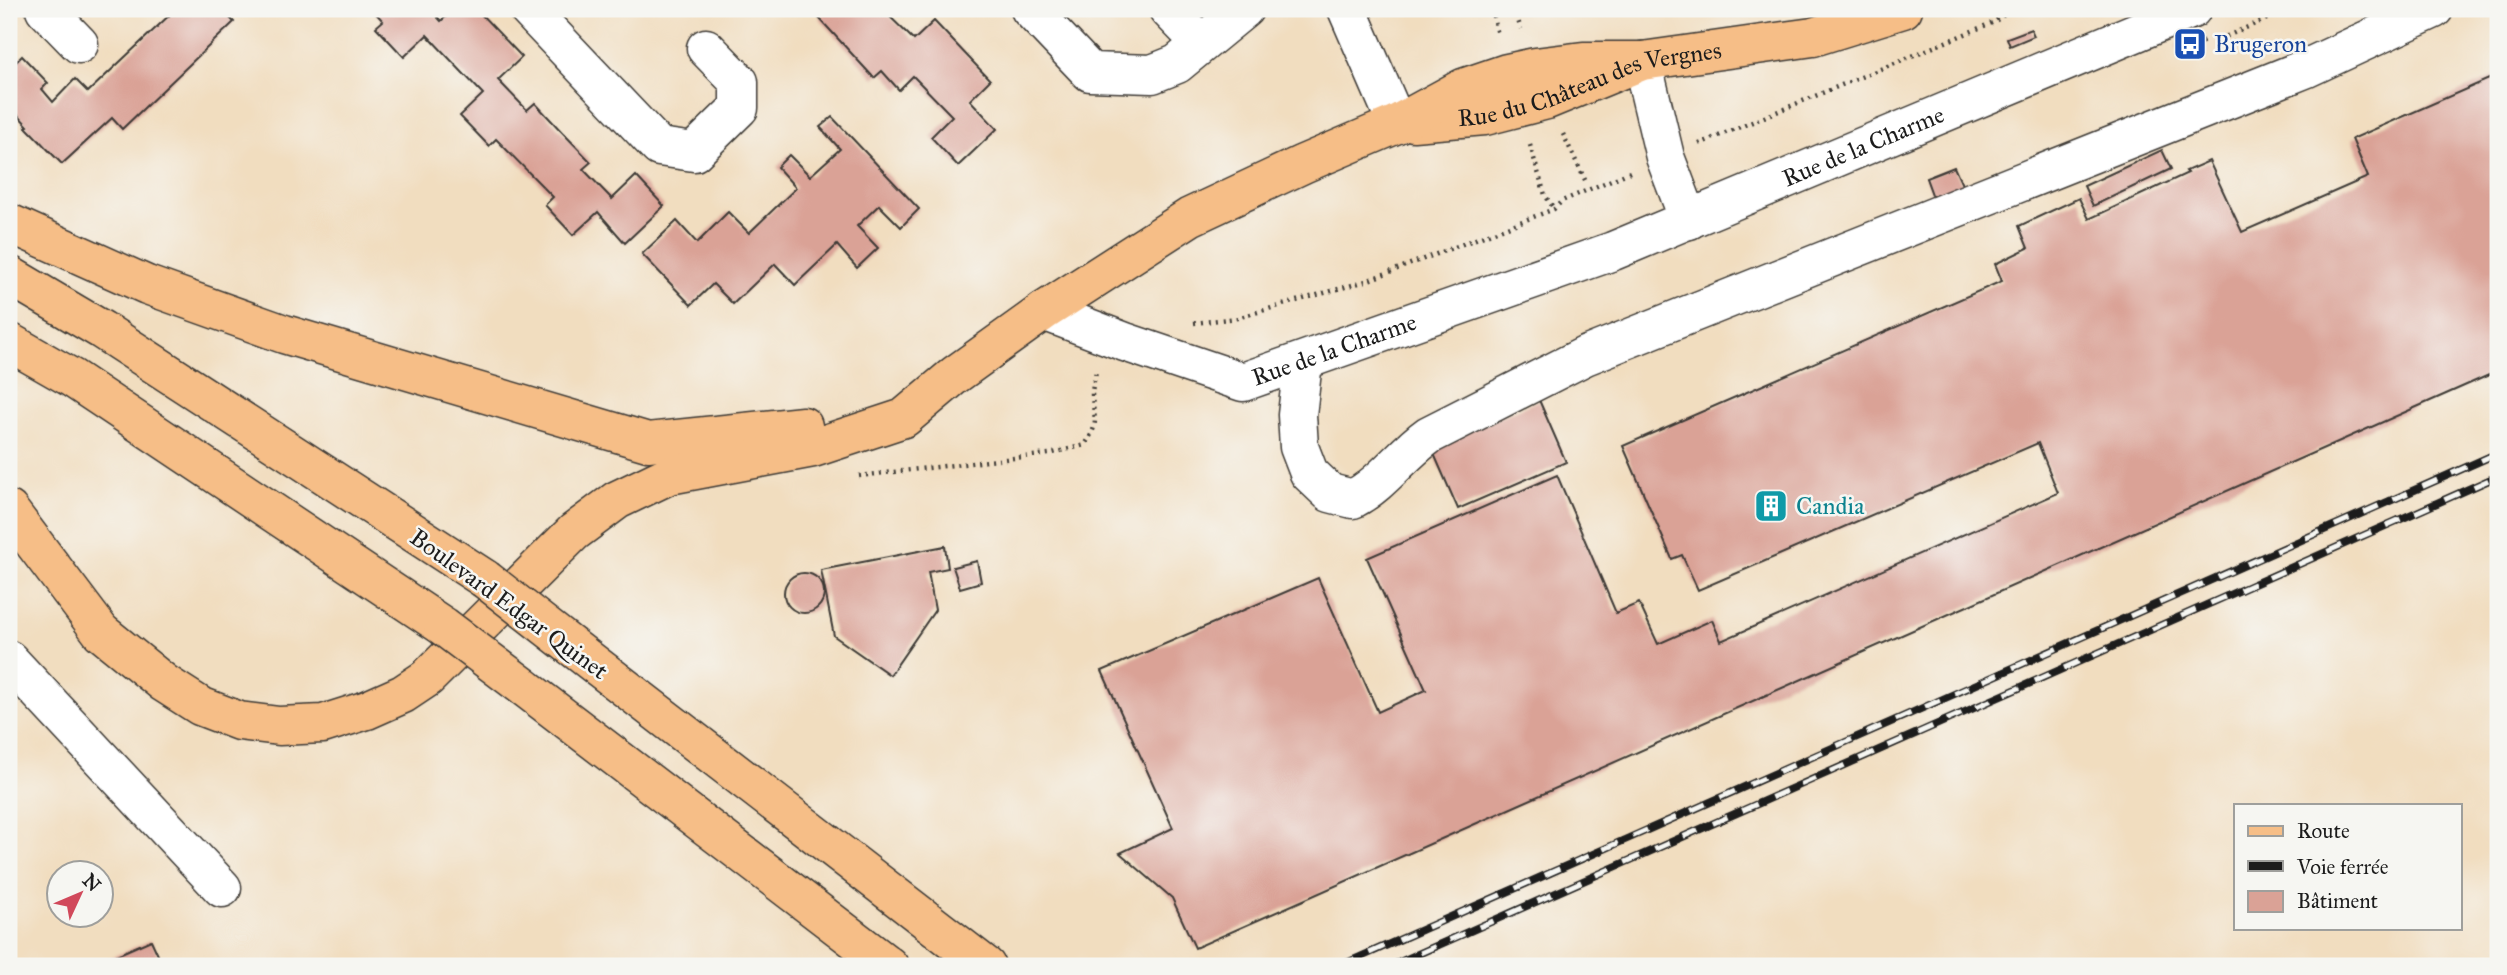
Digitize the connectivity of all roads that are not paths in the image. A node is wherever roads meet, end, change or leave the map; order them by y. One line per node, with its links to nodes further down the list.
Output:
1 (46, 9): 11 (street)
2 (528, 9): 12 (street)
3 (1031, 9): 10 (street)
4 (1168, 9): 10 (street)
5 (1244, 9): 10 (street)
6 (1347, 9): 14 (street)
7 (1903, 9): 13 (main road, Rue du Château des Vergnes)
8 (2193, 9): 15 (street, Rue de la Charme)
9 (2434, 9): 20 (street)
10 (1201, 43)
11 (79, 44)
12 (706, 48)
13 (1642, 61): 14 (main road, Rue du Château des Vergnes); 15 (street)
14 (1396, 124): 18 (main road)
15 (1689, 220): 20 (street, Rue de la Charme)
16 (9, 223): 21 (main road)
17 (9, 275): 26 (main road, Boulevard Edgar Quinet, bridge)
18 (1044, 311): 20 (street, Rue de la Charme); 21 (main road)
19 (9, 342): 25 (main road, bridge)
20 (1303, 362)
21 (954, 375): 22 (main road)
22 (9, 510)
23 (9, 660): 24 (street)
24 (222, 888)
25 (888, 966)
26 (986, 966)

